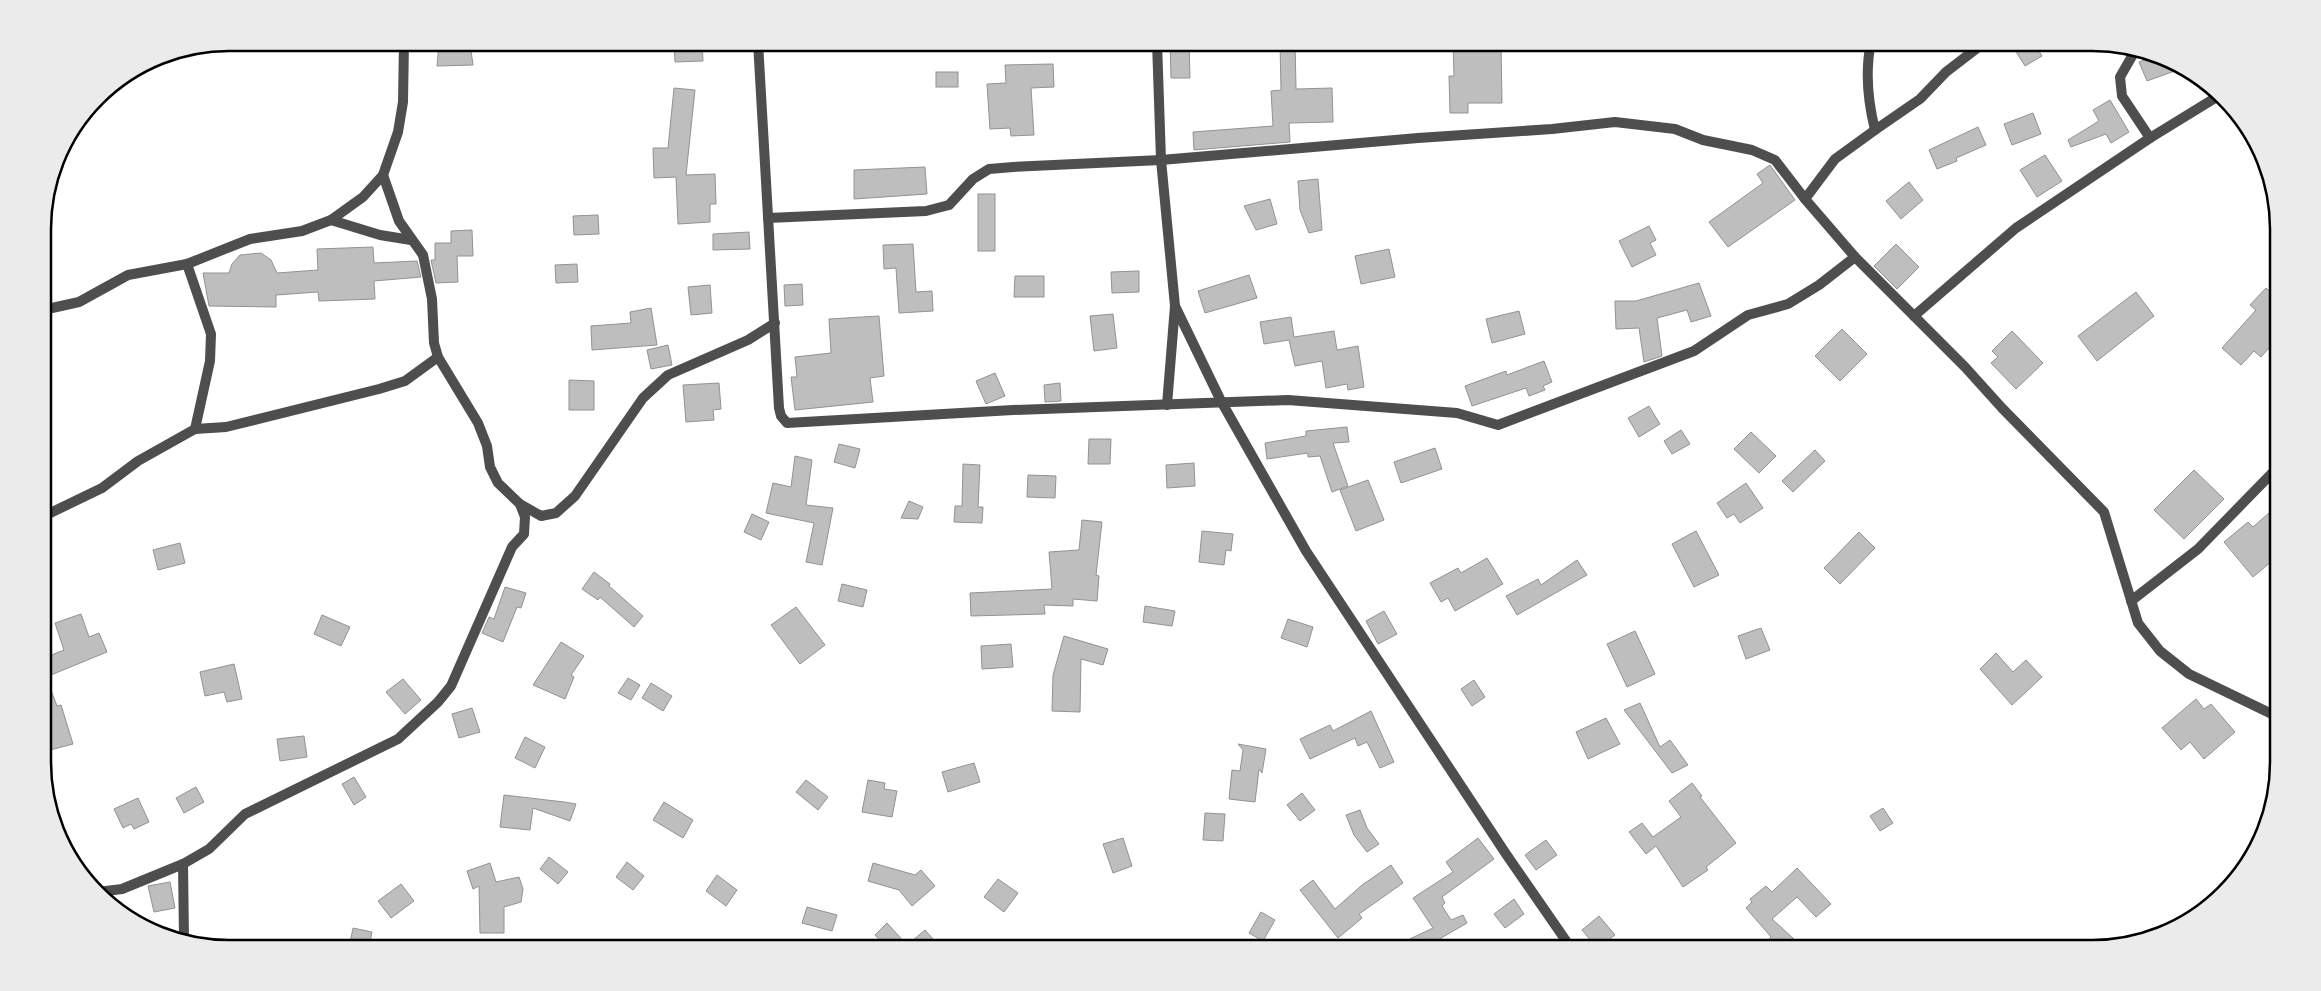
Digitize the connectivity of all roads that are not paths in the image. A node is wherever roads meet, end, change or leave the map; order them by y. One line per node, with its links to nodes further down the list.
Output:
1 (404, 51): 11 (street)
2 (759, 51): 13 (street)
3 (1157, 51): 10 (street)
4 (1870, 51): 8 (street)
5 (1973, 51): 8 (street)
6 (2132, 56): 9 (street)
7 (2213, 99): 9 (street)
8 (1874, 130): 12 (street)
9 (2150, 138): 20 (street)
10 (1162, 160): 12 (street); 13 (street); 18 (street)
11 (383, 175): 14 (street); 15 (street)
12 (1806, 199): 16 (street)
13 (768, 218): 21 (street)
14 (331, 220): 15 (street); 17 (street)
15 (411, 240): 22 (street)
16 (1855, 257): 20 (street); 23 (street)
17 (187, 264): 19 (street); 25 (street)
18 (1174, 306): 23 (street); 24 (street)
19 (52, 308)
20 (1914, 316): 29 (street)
21 (776, 323): 24 (street); 27 (street)
22 (438, 357): 25 (street); 27 (street)
23 (1222, 401): 24 (street); 34 (street)
24 (1167, 405)
25 (195, 429): 28 (street)
26 (2270, 474): 29 (street)
27 (520, 504): 31 (street)
28 (51, 512)
29 (2131, 602): 30 (street)
30 (2270, 713)
31 (183, 864): 32 (street); 33 (street)
32 (106, 891)
33 (184, 934)
34 (1566, 940)

